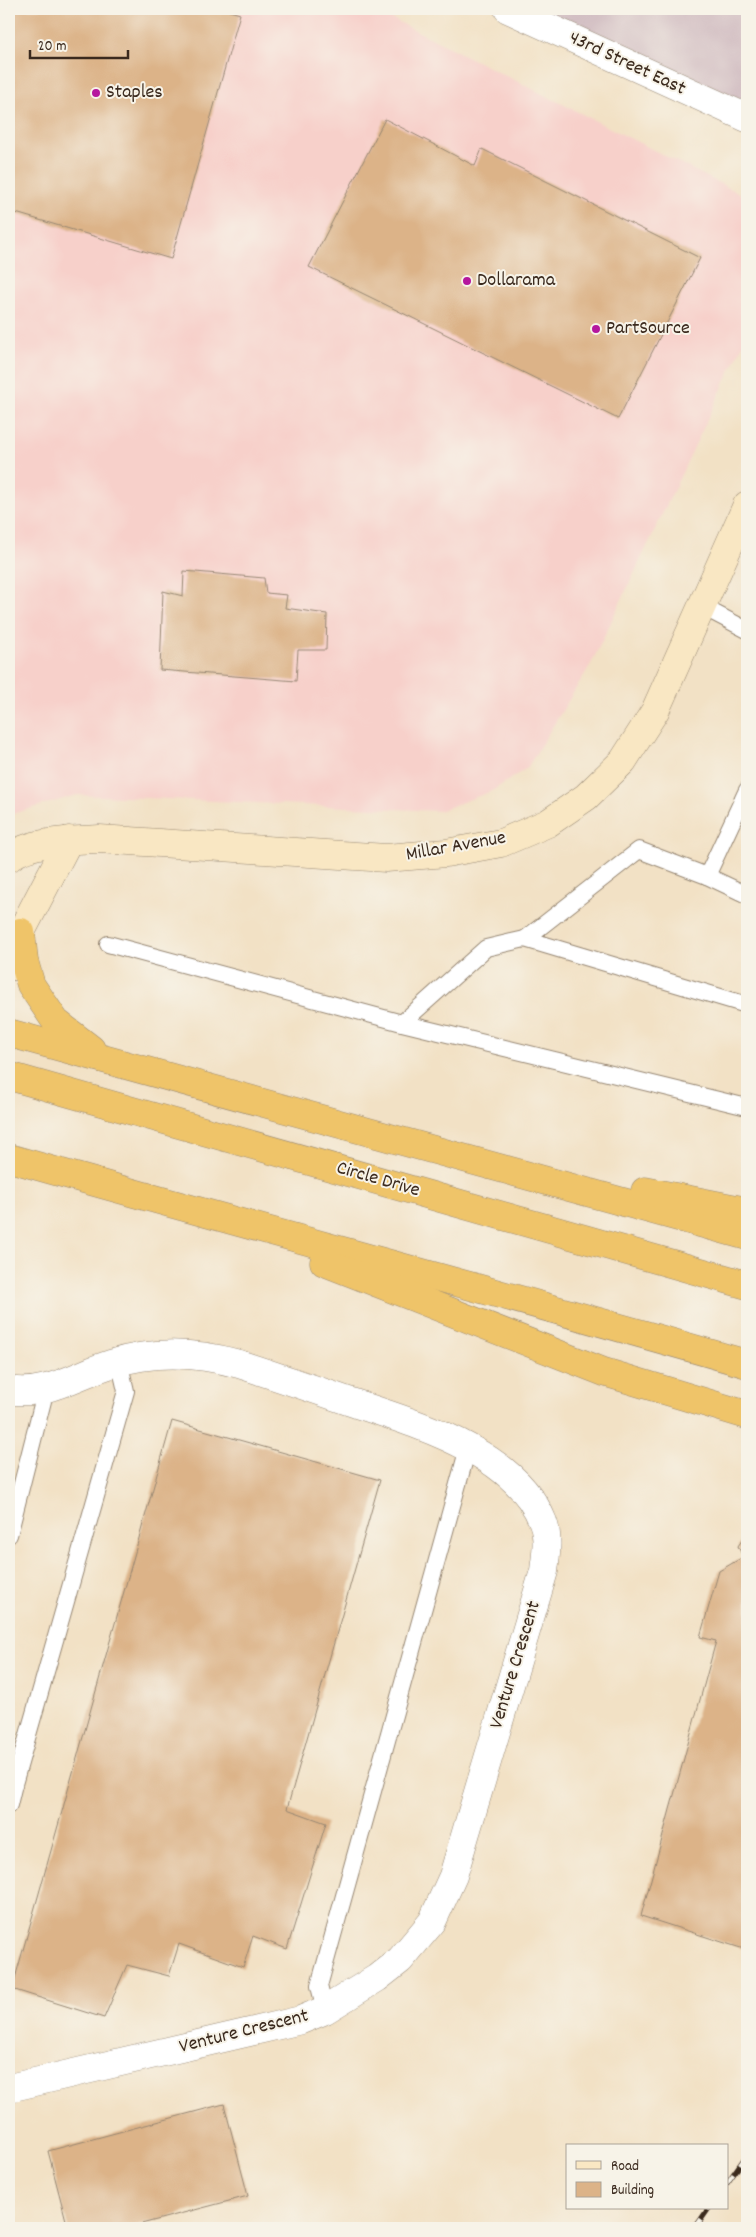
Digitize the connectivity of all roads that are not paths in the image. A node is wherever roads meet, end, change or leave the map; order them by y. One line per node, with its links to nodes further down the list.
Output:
1 (508, 9): 2 (street, 43rd Street East)
2 (747, 118)
3 (747, 505): 4 (street, Millar Avenue)
4 (701, 606): 5 (lane); 7 (street, Millar Avenue)
5 (747, 630)
6 (747, 790): 9 (lane)
7 (69, 840): 8 (street, Millar Avenue); 11 (street)
8 (9, 858)
9 (707, 876): 10 (lane); 12 (lane)
10 (747, 895)
11 (21, 932): 14 (street); 18 (highway)
12 (525, 939): 15 (lane); 16 (lane)
13 (108, 944): 16 (lane)
14 (9, 967)
15 (747, 1004)
16 (402, 1023): 20 (lane)
17 (9, 1033): 18 (highway)
18 (102, 1057): 21 (highway)
19 (9, 1076): 26 (highway, Circle Drive)
20 (747, 1107)
21 (437, 1151): 23 (highway); 25 (highway)
22 (9, 1158): 24 (highway)
23 (747, 1210)
24 (202, 1213): 28 (highway); 31 (highway)
25 (747, 1236)
26 (747, 1285)
27 (119, 1361): 29 (street, Venture Crescent); 32 (street, Venture Crescent); 34 (lane)
28 (747, 1364)
29 (46, 1389): 30 (street, Venture Crescent); 33 (lane)
30 (9, 1390)
31 (747, 1415)
32 (468, 1448): 36 (lane); 36 (street, Venture Crescent)
33 (9, 1535)
34 (12, 1783): 35 (lane)
35 (9, 1805)
36 (326, 2010): 37 (street, Venture Crescent)
37 (9, 2088)

